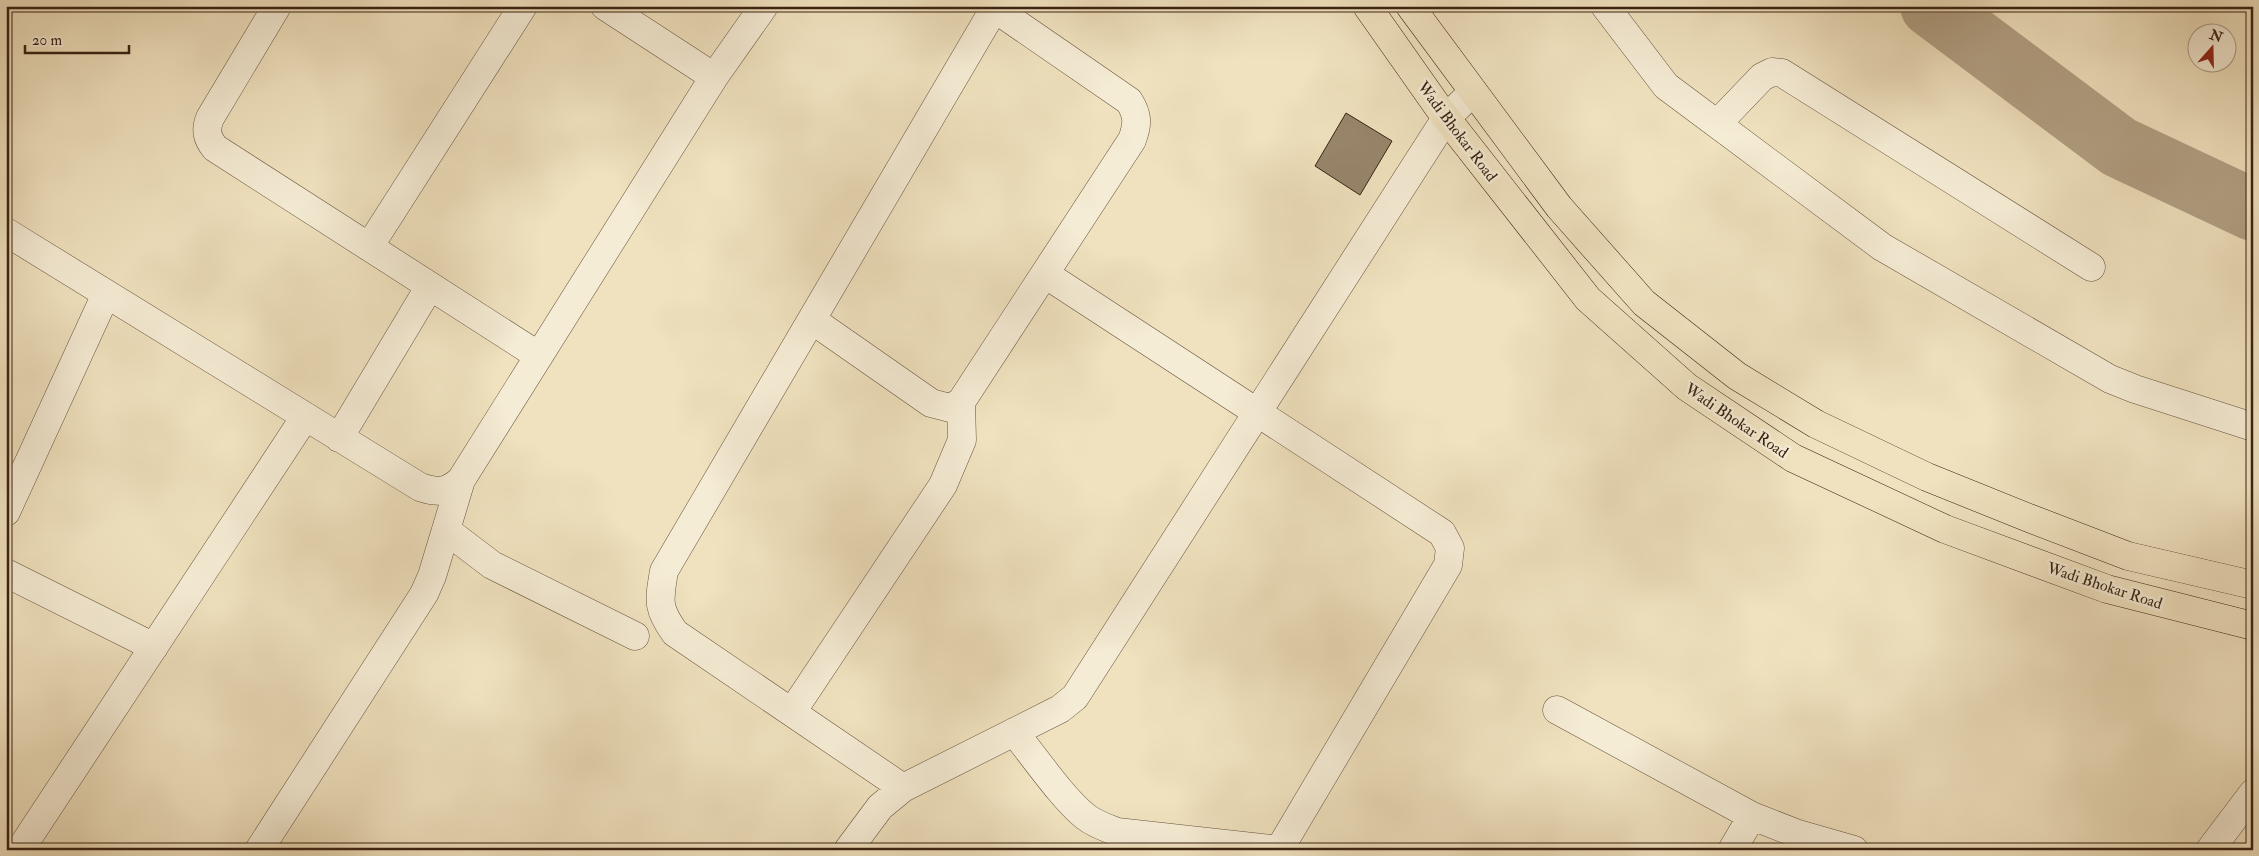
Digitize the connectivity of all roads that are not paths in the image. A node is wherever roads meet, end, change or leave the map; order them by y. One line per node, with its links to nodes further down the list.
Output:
1 (277, 6): 14 (street)
2 (523, 6): 14 (street)
3 (605, 6): 9 (street)
4 (764, 6): 9 (street)
5 (1366, 6): 11 (main road, Wadi Bhokar Road)
6 (1410, 6): 10 (main road)
7 (1605, 6): 12 (street)
8 (992, 7): 16 (street); 19 (street)
9 (714, 77): 20 (street)
10 (1473, 92): 11 (street); 30 (main road)
11 (1446, 118): 22 (street); 31 (main road, Wadi Bhokar Road)
12 (1716, 124): 15 (street); 24 (street)
13 (6, 232): 18 (street)
14 (369, 247): 17 (street)
15 (2090, 267)
16 (1045, 274): 21 (street); 22 (street)
17 (430, 286): 20 (street); 25 (street)
18 (106, 294): 23 (street); 27 (street)
19 (812, 320): 21 (street); 35 (street)
20 (539, 356): 26 (street)
21 (961, 402): 35 (street)
22 (1257, 414): 36 (street); 42 (street)
23 (305, 417): 25 (street); 33 (street)
24 (2253, 427)
25 (339, 438): 26 (street)
26 (461, 480): 28 (street)
27 (6, 512)
28 (446, 530): 32 (street); 45 (street)
29 (6, 574): 33 (street)
30 (2253, 585)
31 (2253, 626)
32 (635, 636)
33 (154, 647): 44 (street)
34 (1557, 710): 39 (street)
35 (792, 712): 37 (street)
36 (1014, 732): 37 (street); 42 (street)
37 (903, 788): 46 (street)
38 (2253, 793): 41 (street)
39 (1752, 816): 47 (street); 48 (street)
40 (6, 844): 43 (street)
41 (2216, 848)
42 (1279, 849)
43 (14, 850)
44 (20, 850)
45 (259, 850)
46 (848, 850)
47 (1732, 850)
48 (1854, 850)

